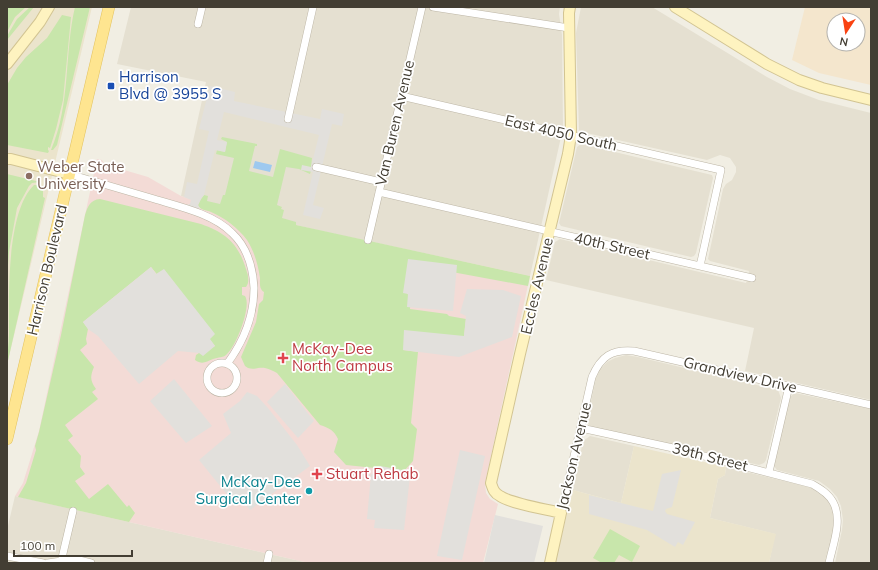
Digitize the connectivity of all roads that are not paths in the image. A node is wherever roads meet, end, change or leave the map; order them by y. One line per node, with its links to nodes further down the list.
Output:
1 (49, 7): 11 (street)
2 (109, 7): 18 (main road, Harrison Boulevard)
3 (202, 7): 9 (street)
4 (313, 7): 14 (street)
5 (422, 7): 12 (street, Van Buren Avenue)
6 (433, 7): 10 (street)
7 (570, 7): 10 (street, Eccles Avenue)
8 (675, 7): 13 (street)
9 (198, 24)
10 (570, 28): 15 (street, Eccles Avenue)
11 (7, 64)
12 (401, 96): 15 (street, East 4050 South); 19 (street, Van Buren Avenue)
13 (871, 100)
14 (288, 119)
15 (571, 135): 21 (street, Eccles Avenue); 23 (street, East 4050 South)
16 (8, 158): 18 (street)
17 (316, 167): 19 (street)
18 (69, 174): 26 (street); 30 (main road, Harrison Boulevard)
19 (381, 182): 20 (street, Van Buren Avenue)
20 (379, 192): 21 (street, 40th Street); 22 (street, Van Buren Avenue)
21 (550, 231): 23 (street, 40th Street); 33 (street, Eccles Avenue)
22 (368, 240)
23 (700, 266): 24 (street, 40th Street)
24 (752, 278)
25 (608, 354): 27 (street, Grandview Drive); 29 (street, Jackson Avenue)
26 (227, 364): 26 (street)
27 (788, 386): 28 (street, Grandview Drive); 31 (street)
28 (871, 405)
29 (581, 428): 31 (street, 39th Street); 33 (street, Jackson Avenue)
30 (7, 439)
31 (769, 472): 42 (street, 39th Street)
32 (73, 511): 36 (street)
33 (561, 513): 41 (street, Jackson Avenue)
34 (269, 554): 40 (street)
35 (7, 556): 37 (street)
36 (61, 562): 38 (street); 39 (street)
37 (43, 563)
38 (48, 563)
39 (90, 563)
40 (267, 563)
41 (550, 563)
42 (829, 563)

